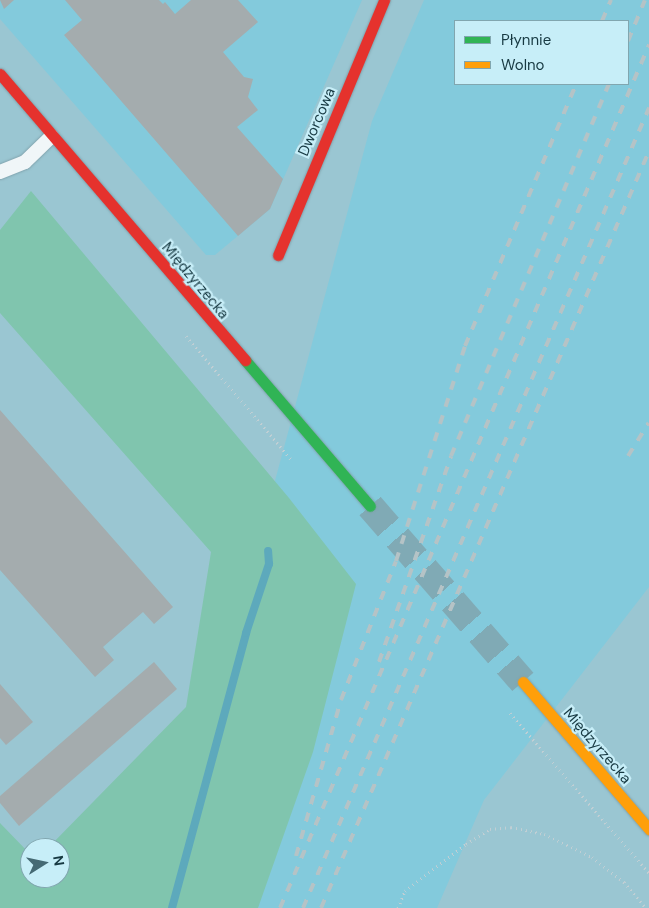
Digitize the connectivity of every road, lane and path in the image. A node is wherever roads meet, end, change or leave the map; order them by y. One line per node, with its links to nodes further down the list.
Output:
1 (384, 0): 5 (main road, Dworcowa)
2 (0, 74): 3 (main road, Międzyrzecka)
3 (52, 136): 4 (lane); 6 (main road, Międzyrzecka)
4 (0, 172)
5 (278, 255)
6 (370, 506)
7 (523, 682): 9 (main road, Międzyrzecka)
8 (510, 713): 10 (path)
9 (649, 829)
10 (649, 873)
11 (398, 908): 12 (path)
12 (646, 908)

